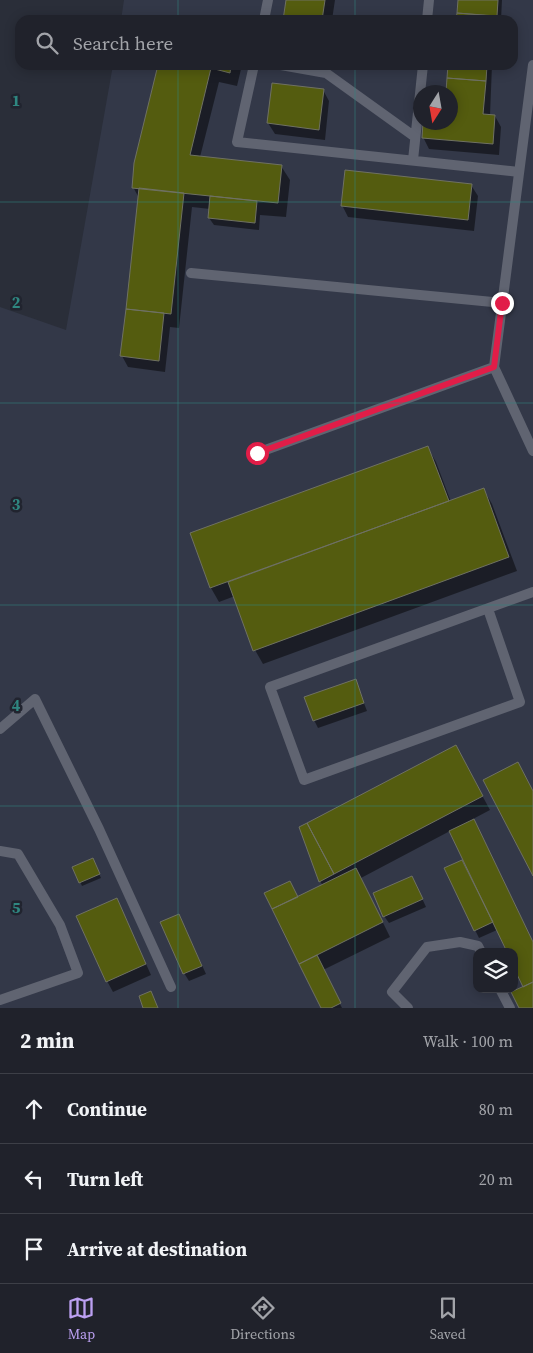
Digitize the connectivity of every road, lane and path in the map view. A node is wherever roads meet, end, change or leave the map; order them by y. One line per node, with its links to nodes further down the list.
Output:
1 (268, 0): 3 (lane)
2 (429, 0): 4 (lane)
3 (265, 15)
4 (428, 15)
5 (533, 65): 9 (lane)
6 (253, 70): 11 (lane)
7 (309, 70): 10 (lane)
8 (422, 70): 10 (lane)
9 (531, 96): 12 (lane)
10 (415, 137): 11 (lane)
11 (413, 160): 12 (lane)
12 (519, 172): 14 (lane)
13 (191, 273): 14 (lane)
14 (502, 303): 15 (lane)
15 (494, 367): 16 (lane); 17 (lane)
16 (533, 451)
17 (257, 453)
18 (533, 592): 19 (lane)
19 (488, 608): 19 (lane)
20 (0, 729): 23 (lane)
21 (0, 851): 25 (lane)
22 (479, 948): 26 (lane)
23 (171, 987)
24 (502, 993): 27 (lane)
25 (0, 1000)
26 (408, 1008)
27 (510, 1008)

